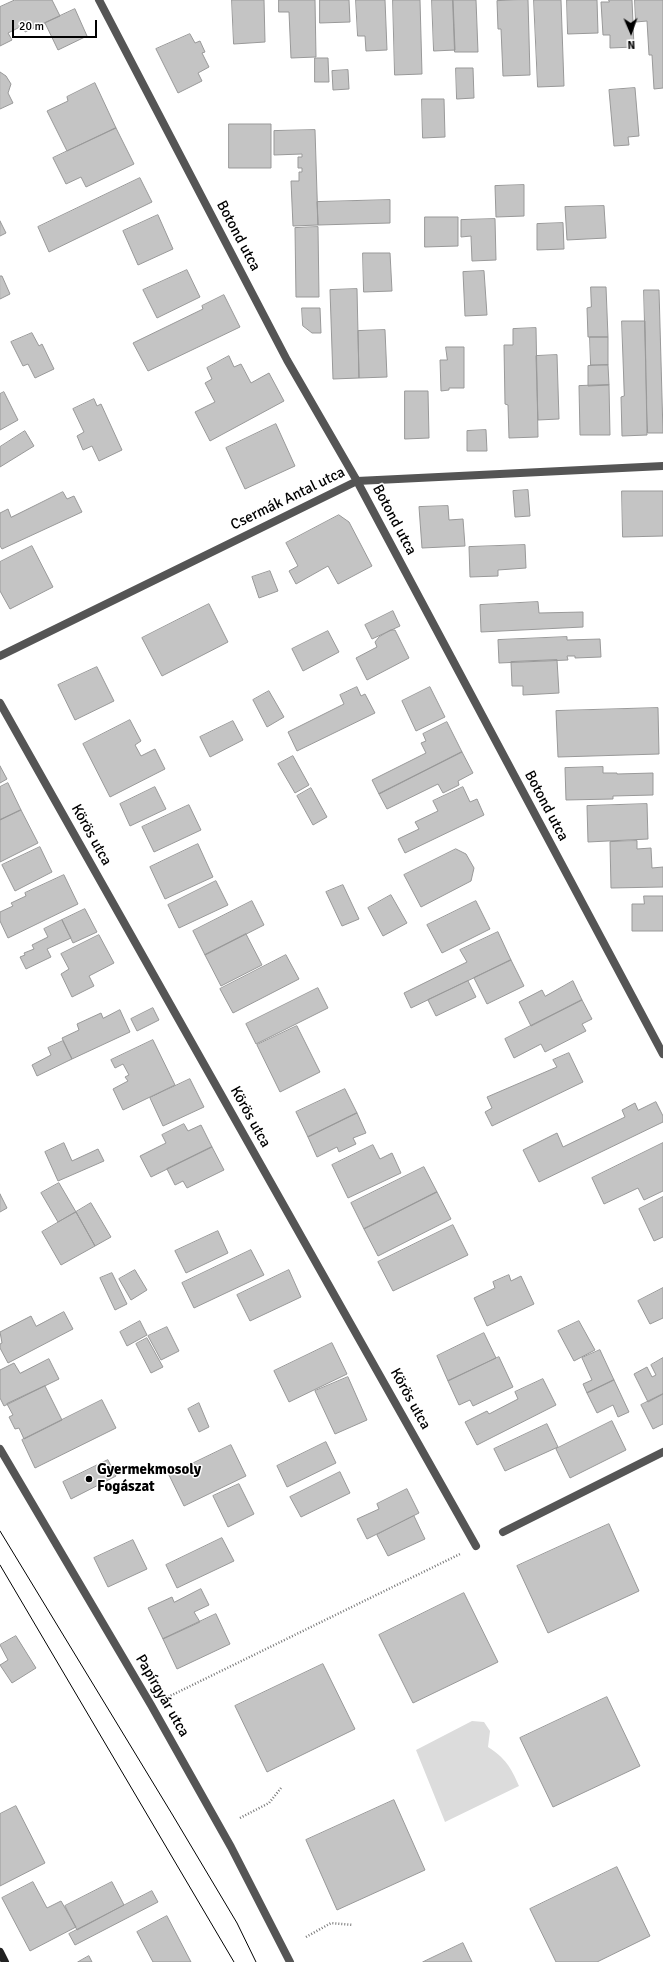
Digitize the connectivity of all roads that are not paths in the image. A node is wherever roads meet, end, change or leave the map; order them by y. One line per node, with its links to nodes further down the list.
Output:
1 (99, 0): 3 (street, Botond utca)
2 (663, 466): 3 (street, Csermák Antal utca)
3 (357, 481): 4 (street, Csermák Antal utca); 6 (street, Botond utca)
4 (0, 656)
5 (0, 703): 10 (street, Körös utca)
6 (663, 1054)
7 (0, 1449): 13 (street, Papírgyár utca)
8 (663, 1452): 9 (street)
9 (503, 1532)
10 (476, 1546)
11 (0, 1952): 12 (main road)
12 (5, 1962)
13 (290, 1962)

